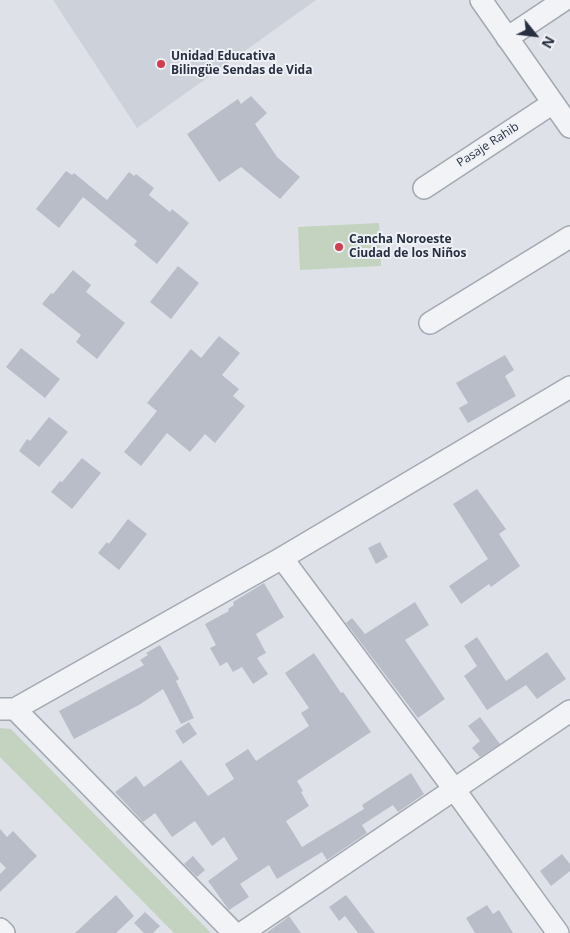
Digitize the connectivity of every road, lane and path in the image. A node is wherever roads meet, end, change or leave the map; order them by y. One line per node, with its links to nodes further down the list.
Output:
1 (481, 0): 3 (street)
2 (564, 0): 3 (street)
3 (507, 38): 4 (street)
4 (553, 103): 5 (street); 6 (street, Pasaje Rahib)
5 (570, 127)
6 (424, 188)
7 (570, 237): 8 (street)
8 (430, 323)
9 (570, 387): 10 (street)
10 (282, 558): 11 (street); 13 (street)
11 (7, 709): 16 (street)
12 (570, 712): 13 (street)
13 (454, 789): 17 (street); 18 (street)
14 (0, 929): 15 (street)
15 (4, 933)
16 (234, 933)
17 (242, 933)
18 (558, 933)

